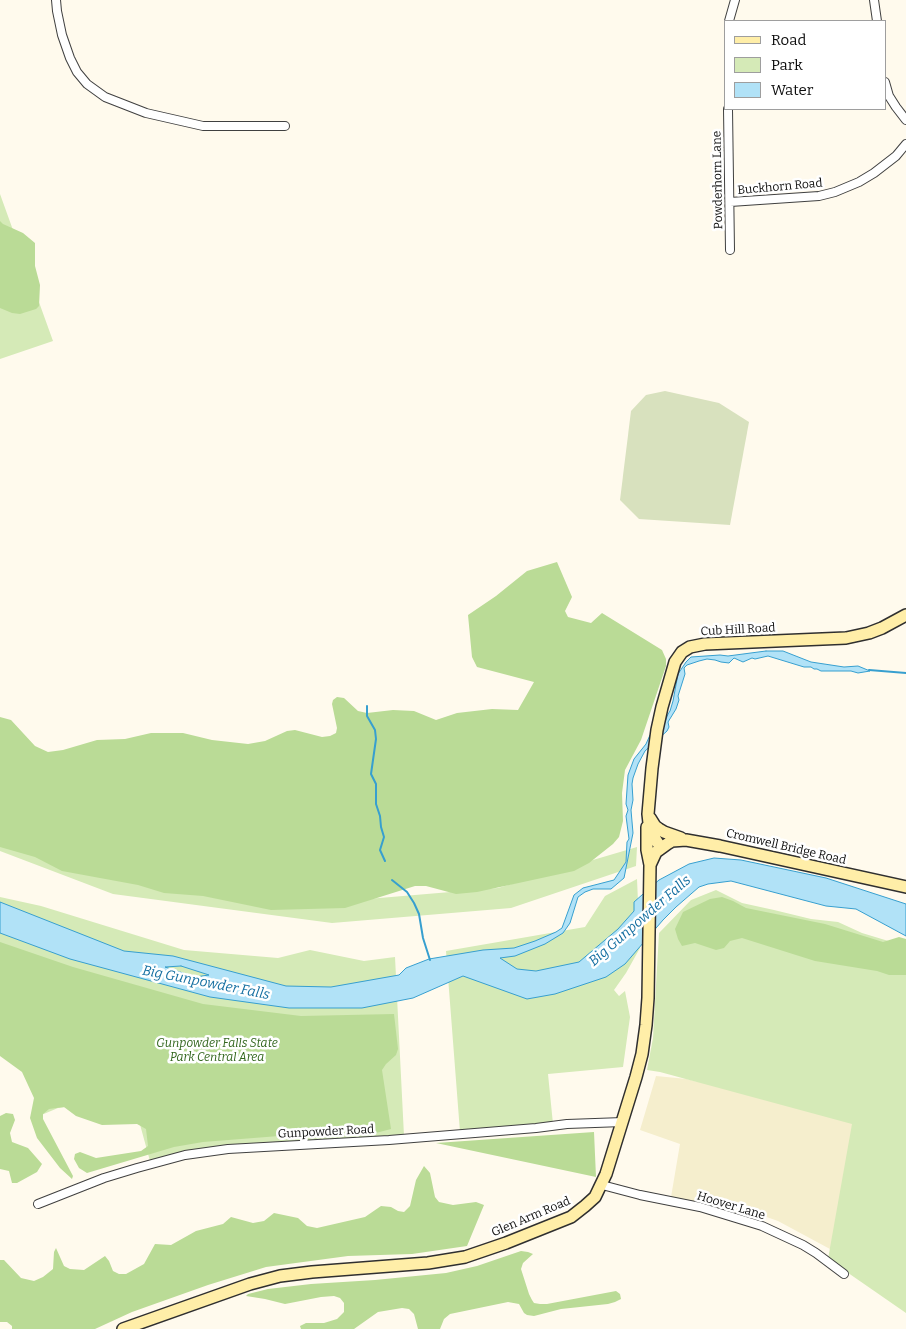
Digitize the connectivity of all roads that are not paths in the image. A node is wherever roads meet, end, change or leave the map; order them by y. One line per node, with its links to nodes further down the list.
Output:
1 (56, 0): 9 (street)
2 (735, 0): 4 (street)
3 (874, 0): 5 (street)
4 (729, 20)
5 (877, 20)
6 (886, 86): 8 (street)
7 (728, 110): 11 (street, Powderhorn Lane)
8 (906, 120)
9 (285, 126)
10 (906, 144): 11 (street, Buckhorn Road)
11 (730, 202): 12 (street, Powderhorn Lane)
12 (730, 250)
13 (906, 615): 14 (main road, Cub Hill Road)
14 (648, 814): 15 (main road); 16 (main road, Cub Hill Road); 17 (main road, Glen Arm Road)
15 (686, 840): 16 (main road, Cromwell Bridge Road); 18 (main road, Cromwell Bridge Road)
16 (661, 848): 17 (main road)
17 (650, 870): 19 (main road, Glen Arm Road)
18 (906, 887)
19 (623, 1122): 20 (main road, Glen Arm Road); 21 (street, Gunpowder Road)
20 (602, 1185): 22 (street, Hoover Lane); 23 (main road, Glen Arm Road)
21 (38, 1204)
22 (844, 1274)
23 (123, 1329)

